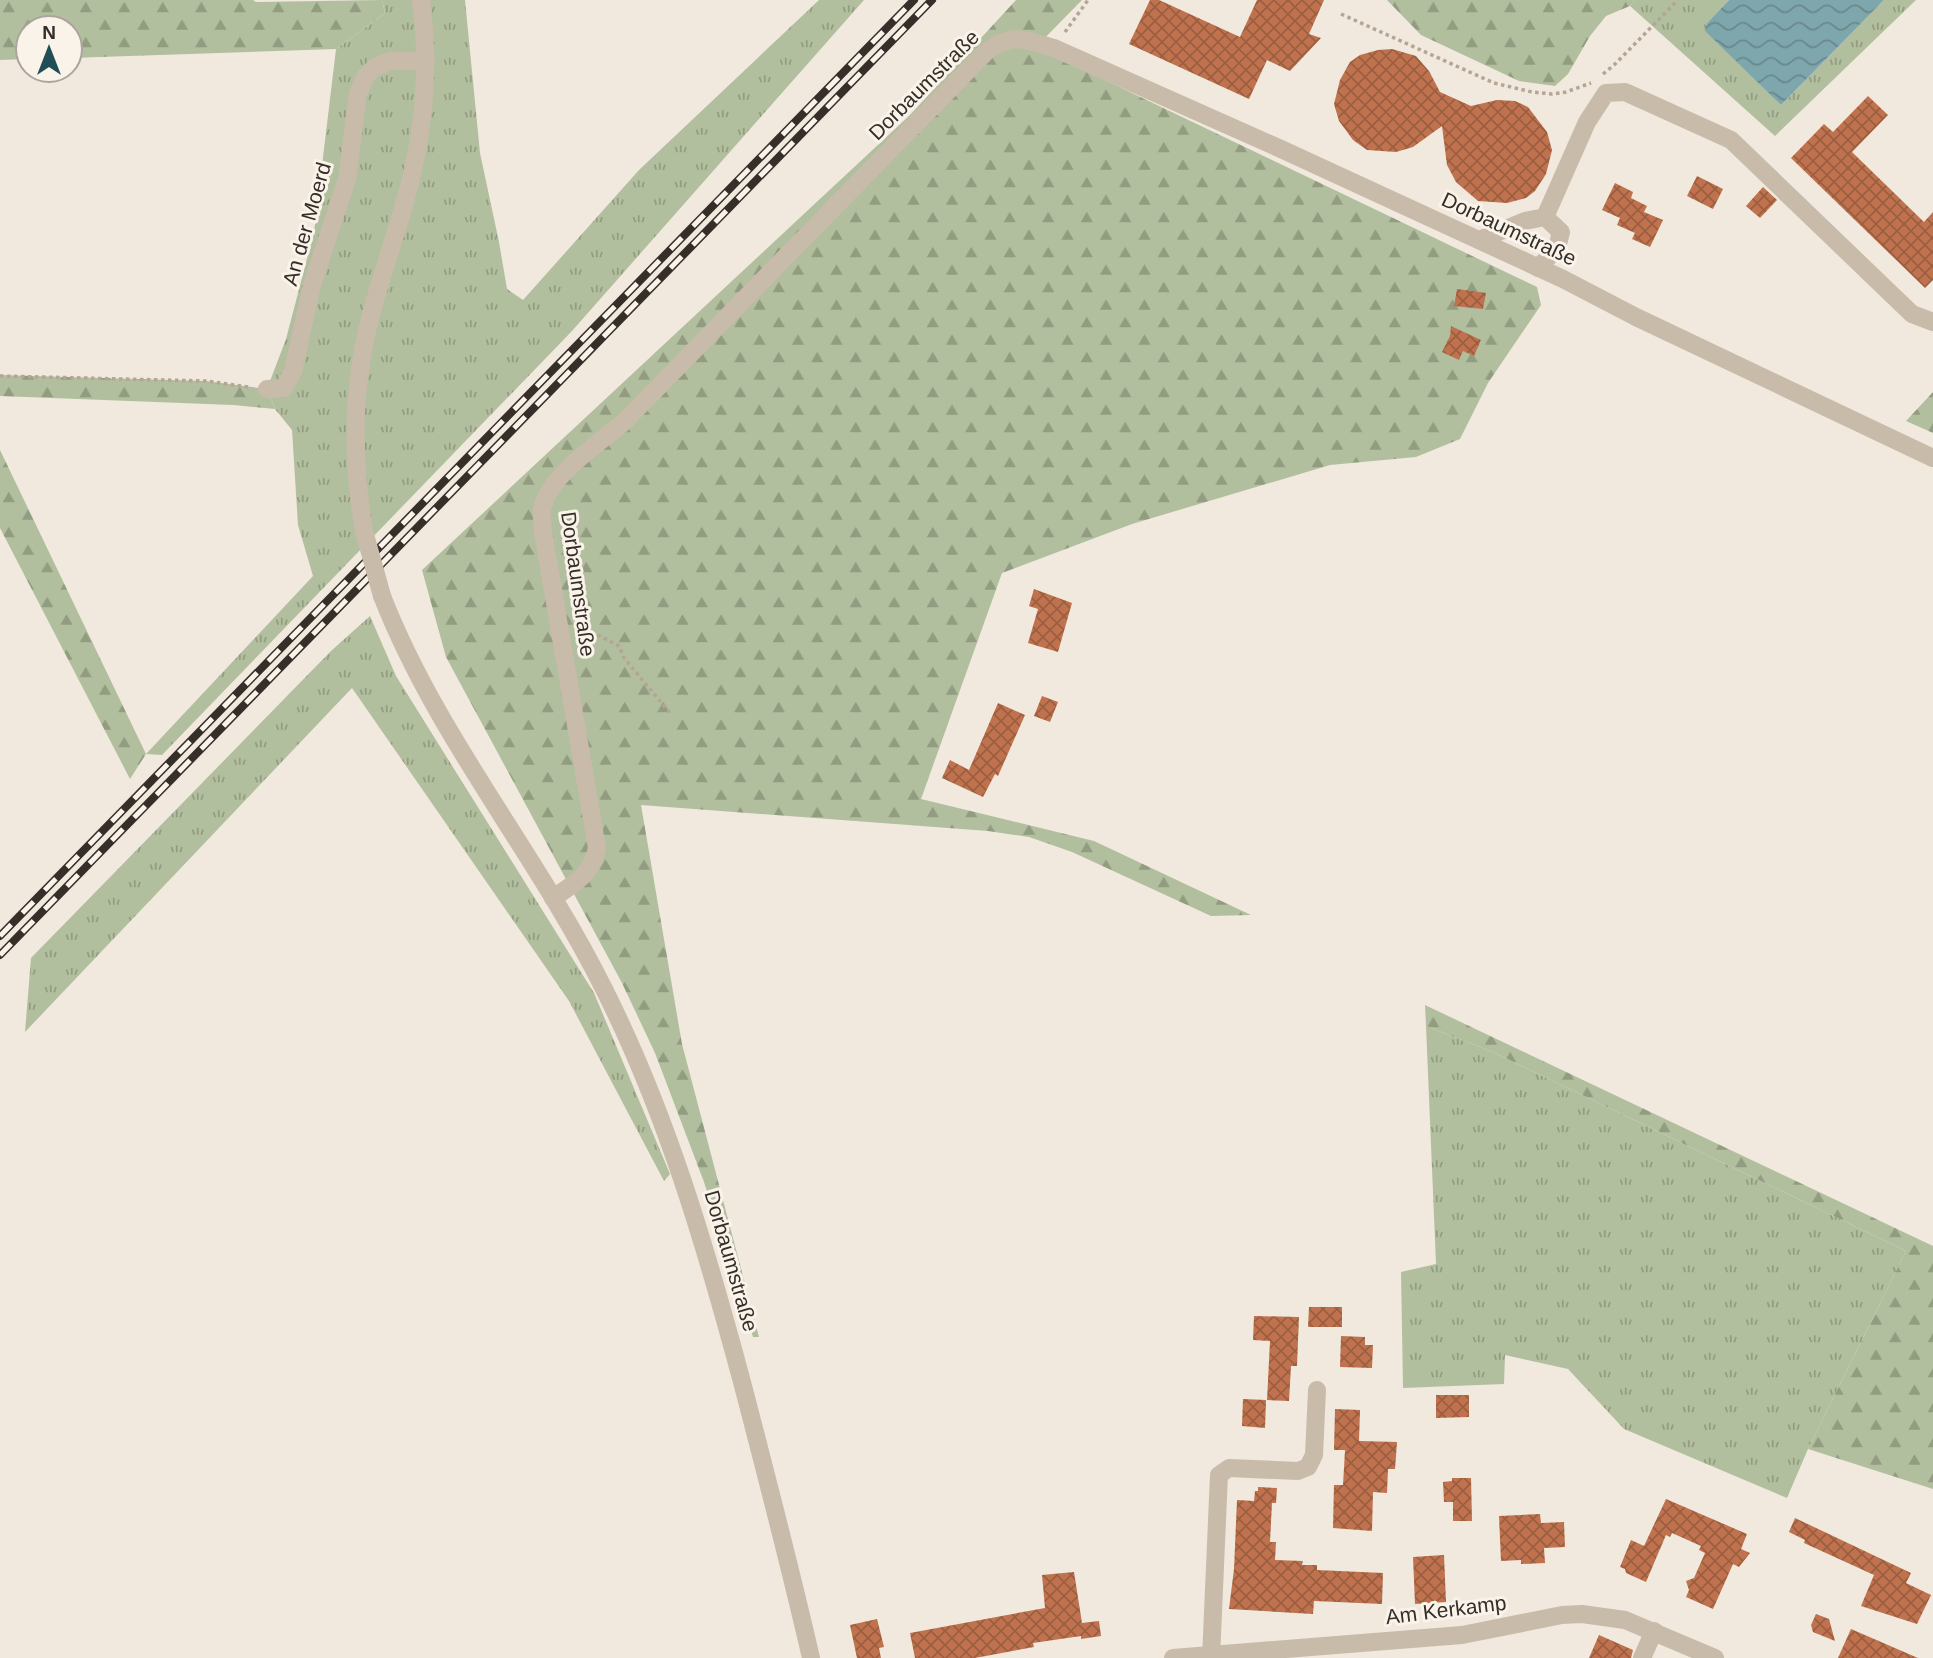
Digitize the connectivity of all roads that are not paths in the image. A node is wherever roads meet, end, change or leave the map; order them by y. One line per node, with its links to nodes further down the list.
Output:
1 (421, 0): 2 (street, Dorbaumstraße)
2 (426, 61): 7 (street, An der Moerd); 9 (street, Dorbaumstraße, bridge)
3 (1545, 218): 4 (street); 5 (street); 6 (street)
4 (1479, 240): 5 (street, Dorbaumstraße); 9 (street, Dorbaumstraße)
5 (1538, 268): 8 (street, Dorbaumstraße)
6 (1933, 322)
7 (267, 389)
8 (1933, 458)
9 (553, 898): 13 (street, Dorbaumstraße)
10 (1317, 1390): 12 (street)
11 (1654, 1631): 12 (street, Am Kerkamp); 15 (street); 16 (street, Am Kerkamp)
12 (1210, 1656): 14 (street, Am Kerkamp)
13 (811, 1658)
14 (1173, 1658)
15 (1642, 1658)
16 (1715, 1658)

